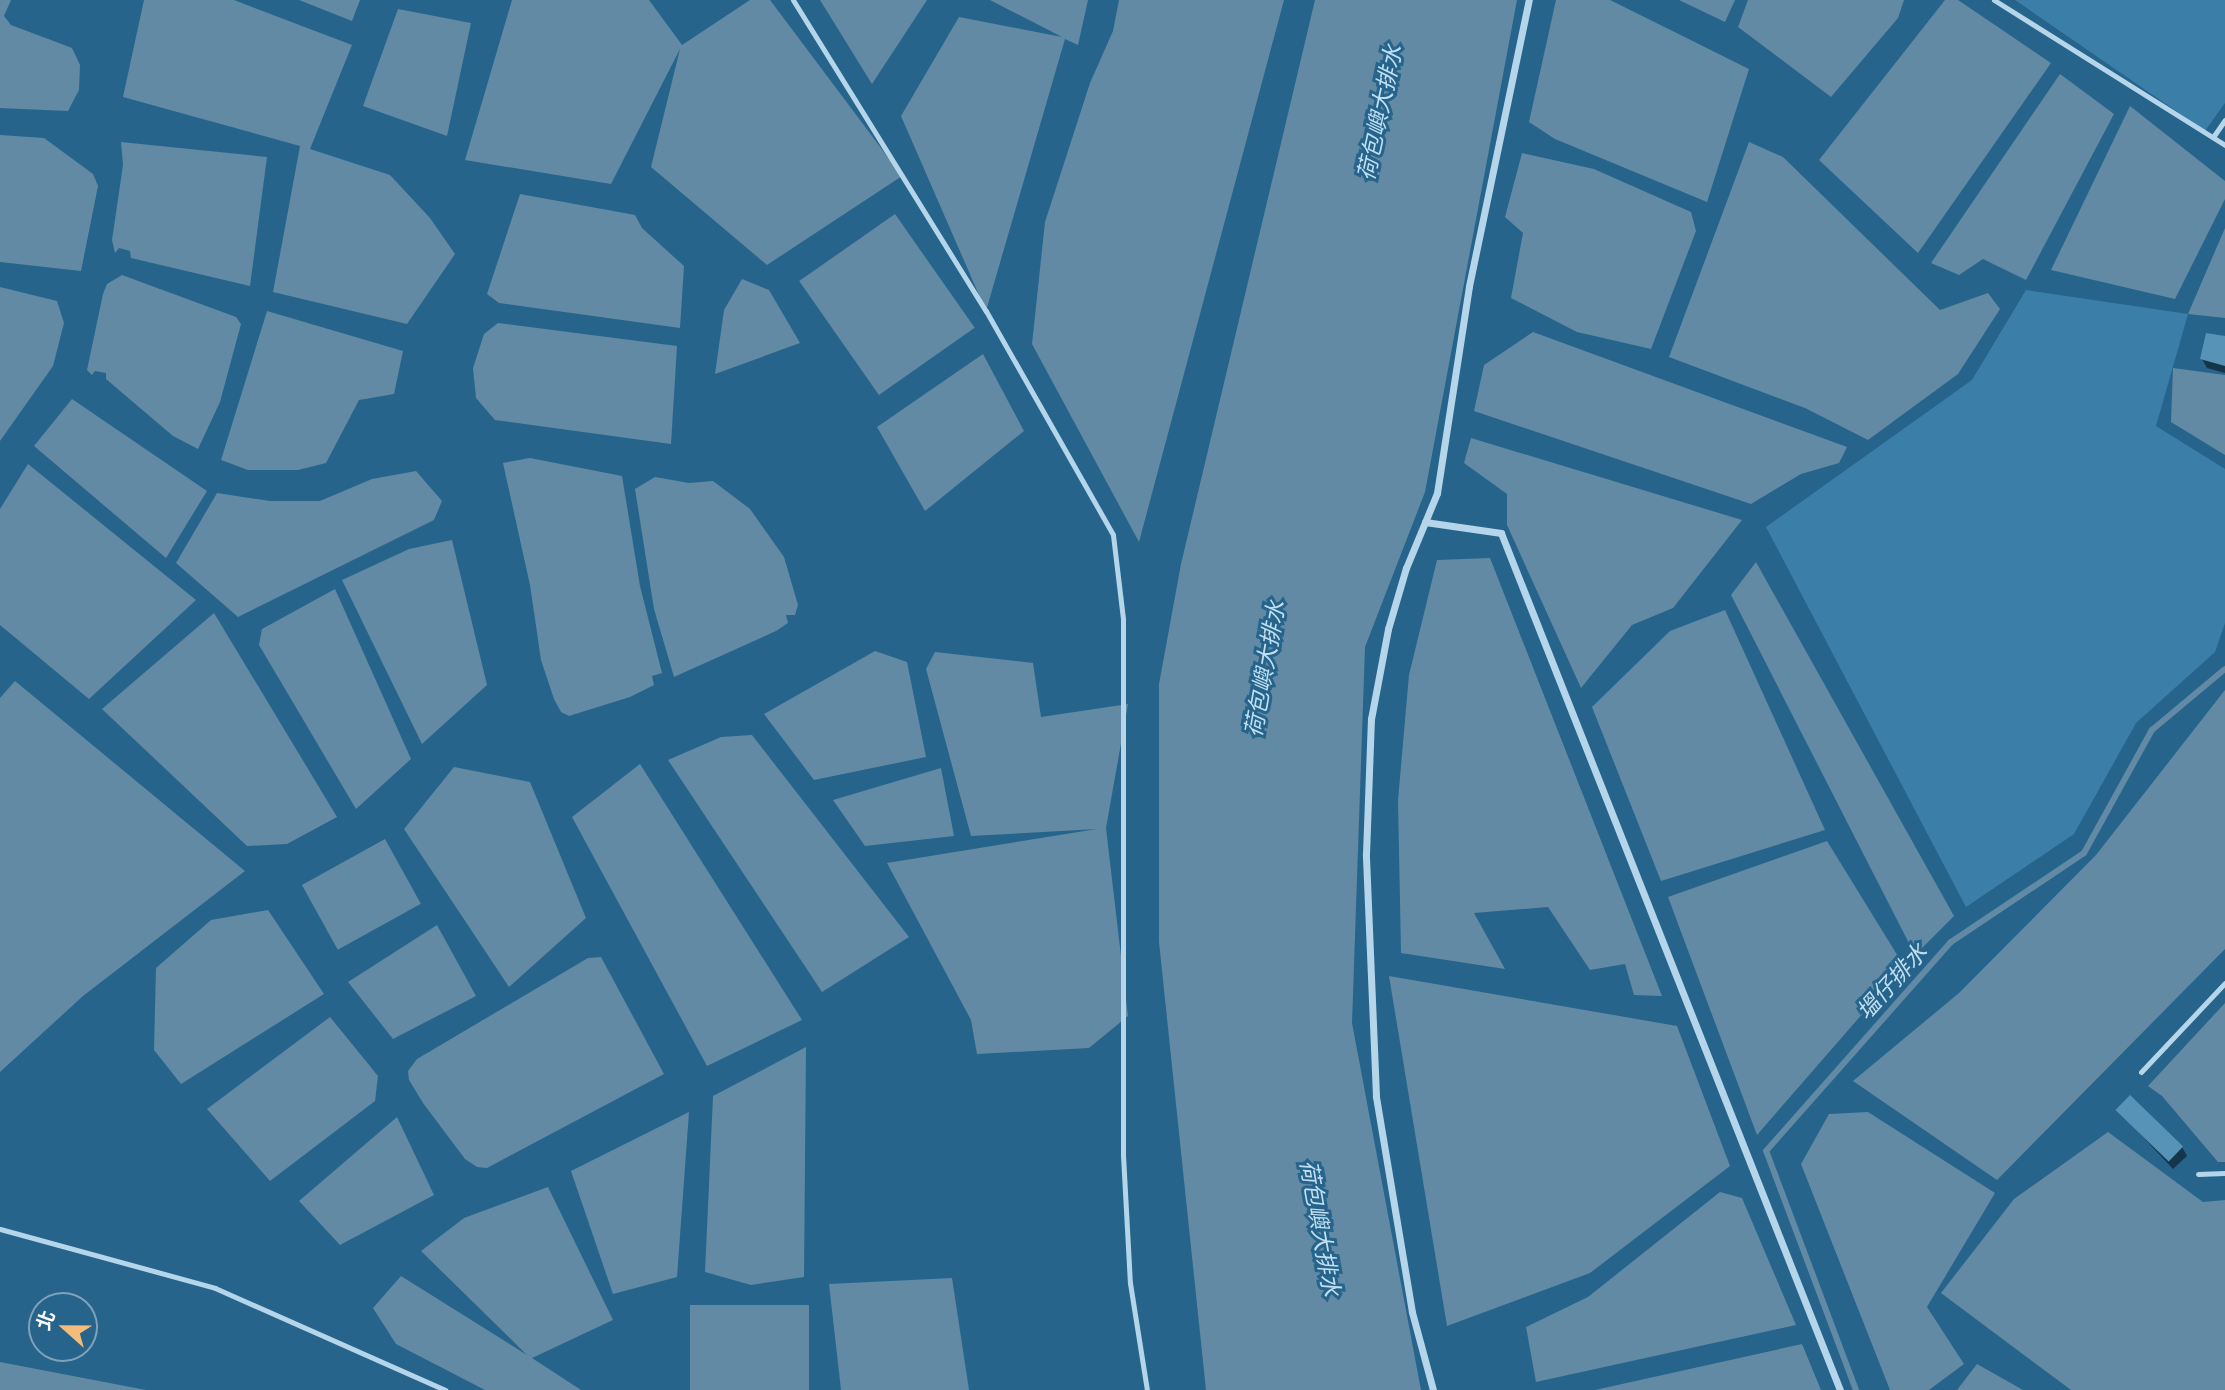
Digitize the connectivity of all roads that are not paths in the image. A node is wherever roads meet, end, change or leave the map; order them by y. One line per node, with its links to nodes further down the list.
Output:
1 (793, 0): 14 (lane)
2 (1529, 0): 7 (street)
3 (1994, 0): 5 (lane)
4 (2225, 120): 5 (lane)
5 (2213, 137): 6 (lane)
6 (2225, 145)
7 (1425, 522): 15 (street); 16 (street)
8 (2225, 983): 9 (lane)
9 (2141, 1072)
10 (2225, 1172): 11 (lane)
11 (2198, 1174)
12 (0, 1230): 13 (lane)
13 (445, 1390)
14 (1147, 1390)
15 (1433, 1390)
16 (1840, 1390)

